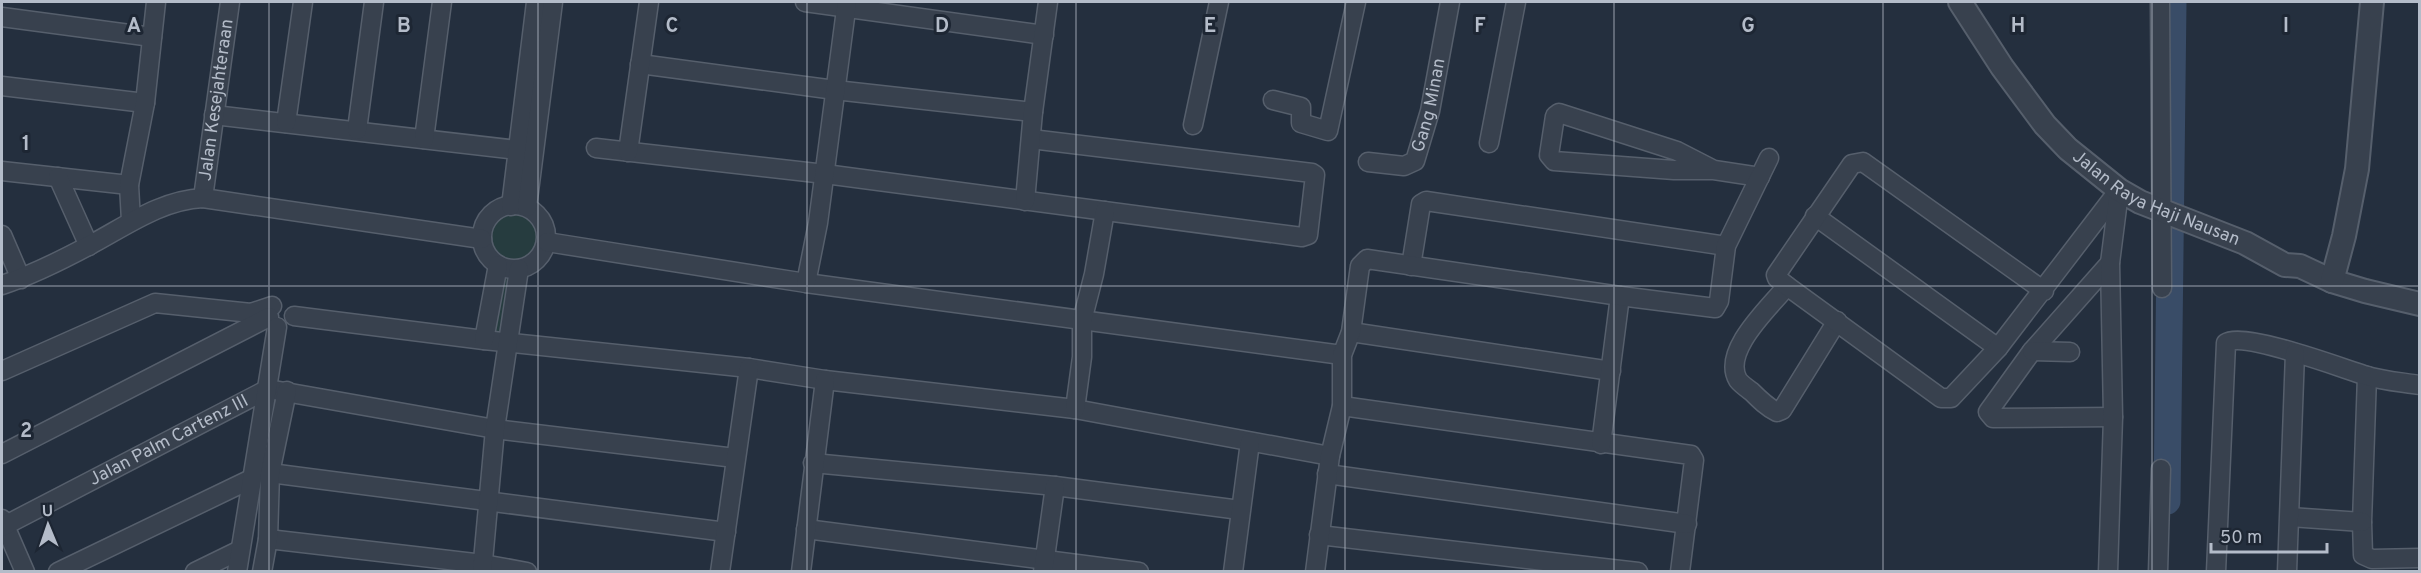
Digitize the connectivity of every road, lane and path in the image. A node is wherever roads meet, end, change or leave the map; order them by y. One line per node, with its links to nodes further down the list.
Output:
1 (156, 2): 21 (street)
2 (230, 2): 28 (street, Jalan Kesejahteraan)
3 (303, 2): 29 (street)
4 (374, 2): 31 (street)
5 (442, 2): 32 (street)
6 (536, 2): 36 (street)
7 (553, 2): 49 (street)
8 (649, 2): 22 (street)
9 (805, 2): 18 (street)
10 (1048, 2): 20 (street)
11 (1219, 2): 30 (street)
12 (1356, 2): 25 (street)
13 (1450, 2): 39 (street, Gang Minan)
14 (1516, 2): 34 (street)
15 (1960, 2): 46 (street, Jalan Raya Haji Nausan)
16 (2160, 2): 50 (street)
17 (2372, 2): 64 (street)
18 (846, 4): 20 (street); 24 (street)
19 (2, 17): 21 (street)
20 (1044, 35): 27 (street)
21 (152, 37): 26 (street)
22 (640, 64): 24 (street); 37 (street)
23 (2, 86): 26 (street)
24 (835, 90): 27 (street); 42 (street)
25 (1273, 100)
26 (145, 103): 45 (street)
27 (1033, 112): 33 (street)
28 (214, 115): 29 (street); 47 (street, Jalan Kesejahteraan)
29 (286, 123): 31 (street)
30 (1193, 126)
31 (357, 130): 32 (street)
32 (424, 139): 36 (street)
33 (1031, 139): 48 (street); 51 (street)
34 (1489, 143)
35 (596, 148): 37 (street)
36 (517, 150): 49 (street)
37 (628, 152): 42 (street)
38 (1769, 158): 44 (street)
39 (1368, 162)
40 (1714, 170): 40 (street); 44 (street)
41 (2, 171): 43 (street)
42 (825, 174): 48 (street); 65 (street)
43 (58, 177): 45 (street); 57 (street)
44 (1760, 177): 58 (street)
45 (129, 185): 53 (street)
46 (2119, 190): 50 (street, Jalan Raya Haji Nausan); 59 (street); 69 (street)
47 (203, 198): 53 (street); 55 (street)
48 (1025, 201): 51 (street)
49 (519, 207): 55 (street); 56 (street)
50 (2161, 210): 64 (street, Jalan Raya Haji Nausan); 68 (street)
51 (1105, 211): 73 (street)
52 (1815, 216): 67 (street); 69 (street); 78 (street)
53 (131, 221): 57 (street)
54 (2, 235): 63 (street)
55 (482, 239): 60 (street)
56 (547, 242): 62 (street); 65 (street)
57 (89, 246): 63 (street)
58 (1726, 246): 61 (street); 70 (street)
59 (2110, 263): 79 (street); 93 (street)
60 (498, 265): 62 (street); 76 (street)
61 (1411, 266): 70 (street); 75 (street)
62 (519, 269): 77 (street)
63 (21, 279): 66 (street)
64 (2332, 280): 71 (street, Jalan Raya Haji Nausan)
65 (806, 283): 73 (street)
66 (2, 285)
67 (1787, 286): 74 (street); 74 (street)
68 (2163, 288)
69 (2044, 291): 78 (street)
70 (1620, 296): 85 (street)
71 (2420, 304)
72 (274, 317): 76 (street); 84 (street); 89 (street); 97 (street)
73 (1082, 321): 82 (street); 92 (street)
74 (1837, 321): 78 (street)
75 (1351, 332): 82 (street); 85 (street)
76 (484, 340): 77 (street)
77 (510, 343): 83 (street); 94 (street)
78 (1998, 348)
79 (2032, 351): 80 (street); 93 (street)
80 (2070, 352)
81 (2295, 352): 86 (street); 108 (street); 135 (street)
82 (1342, 356): 91 (street)
83 (749, 368): 87 (street); 99 (street)
84 (2, 371)
85 (1611, 371): 96 (street)
86 (2367, 376): 88 (street); 109 (street)
87 (825, 380): 92 (street); 100 (street)
88 (2420, 385)
89 (268, 389): 90 (street); 104 (street); 110 (street, Jalan Palm Cartenz III)
90 (287, 392): 94 (street); 102 (street)
91 (1342, 406): 96 (street); 98 (street)
92 (1075, 409): 95 (street)
93 (2113, 417): 133 (street)
94 (495, 429): 99 (street); 106 (street)
95 (1250, 442): 98 (street); 107 (street)
96 (1602, 444): 111 (street)
97 (2, 454)
98 (1330, 456): 103 (street)
99 (735, 458): 113 (street)
100 (813, 463): 105 (street); 112 (street)
101 (2161, 469): 134 (street)
102 (270, 473): 106 (street); 115 (street)
103 (1327, 474): 111 (street); 114 (street)
104 (251, 479): 116 (street); 121 (street)
105 (1055, 486): 107 (street); 118 (street)
106 (487, 500): 113 (street); 119 (street)
107 (1240, 510): 129 (street)
108 (2290, 517): 109 (street); 136 (street)
109 (2362, 522): 117 (street)
110 (3, 524): 120 (street)
111 (1687, 524): 132 (street)
112 (806, 529): 118 (street); 127 (street)
113 (726, 532): 126 (street)
114 (1319, 535): 130 (street); 131 (street)
115 (268, 540): 119 (street); 124 (street)
116 (240, 550): 122 (street); 123 (street)
117 (2420, 558)
118 (1045, 565): 128 (street)
119 (483, 568): 125 (street)
120 (25, 572)
121 (58, 572)
122 (195, 572)
123 (237, 572)
124 (262, 572)
125 (527, 572)
126 (720, 572)
127 (801, 572)
128 (1139, 572)
129 (1233, 572)
130 (1315, 572)
131 (1638, 572)
132 (1680, 572)
133 (2109, 572)
134 (2158, 572)
135 (2216, 572)
136 (2287, 572)

